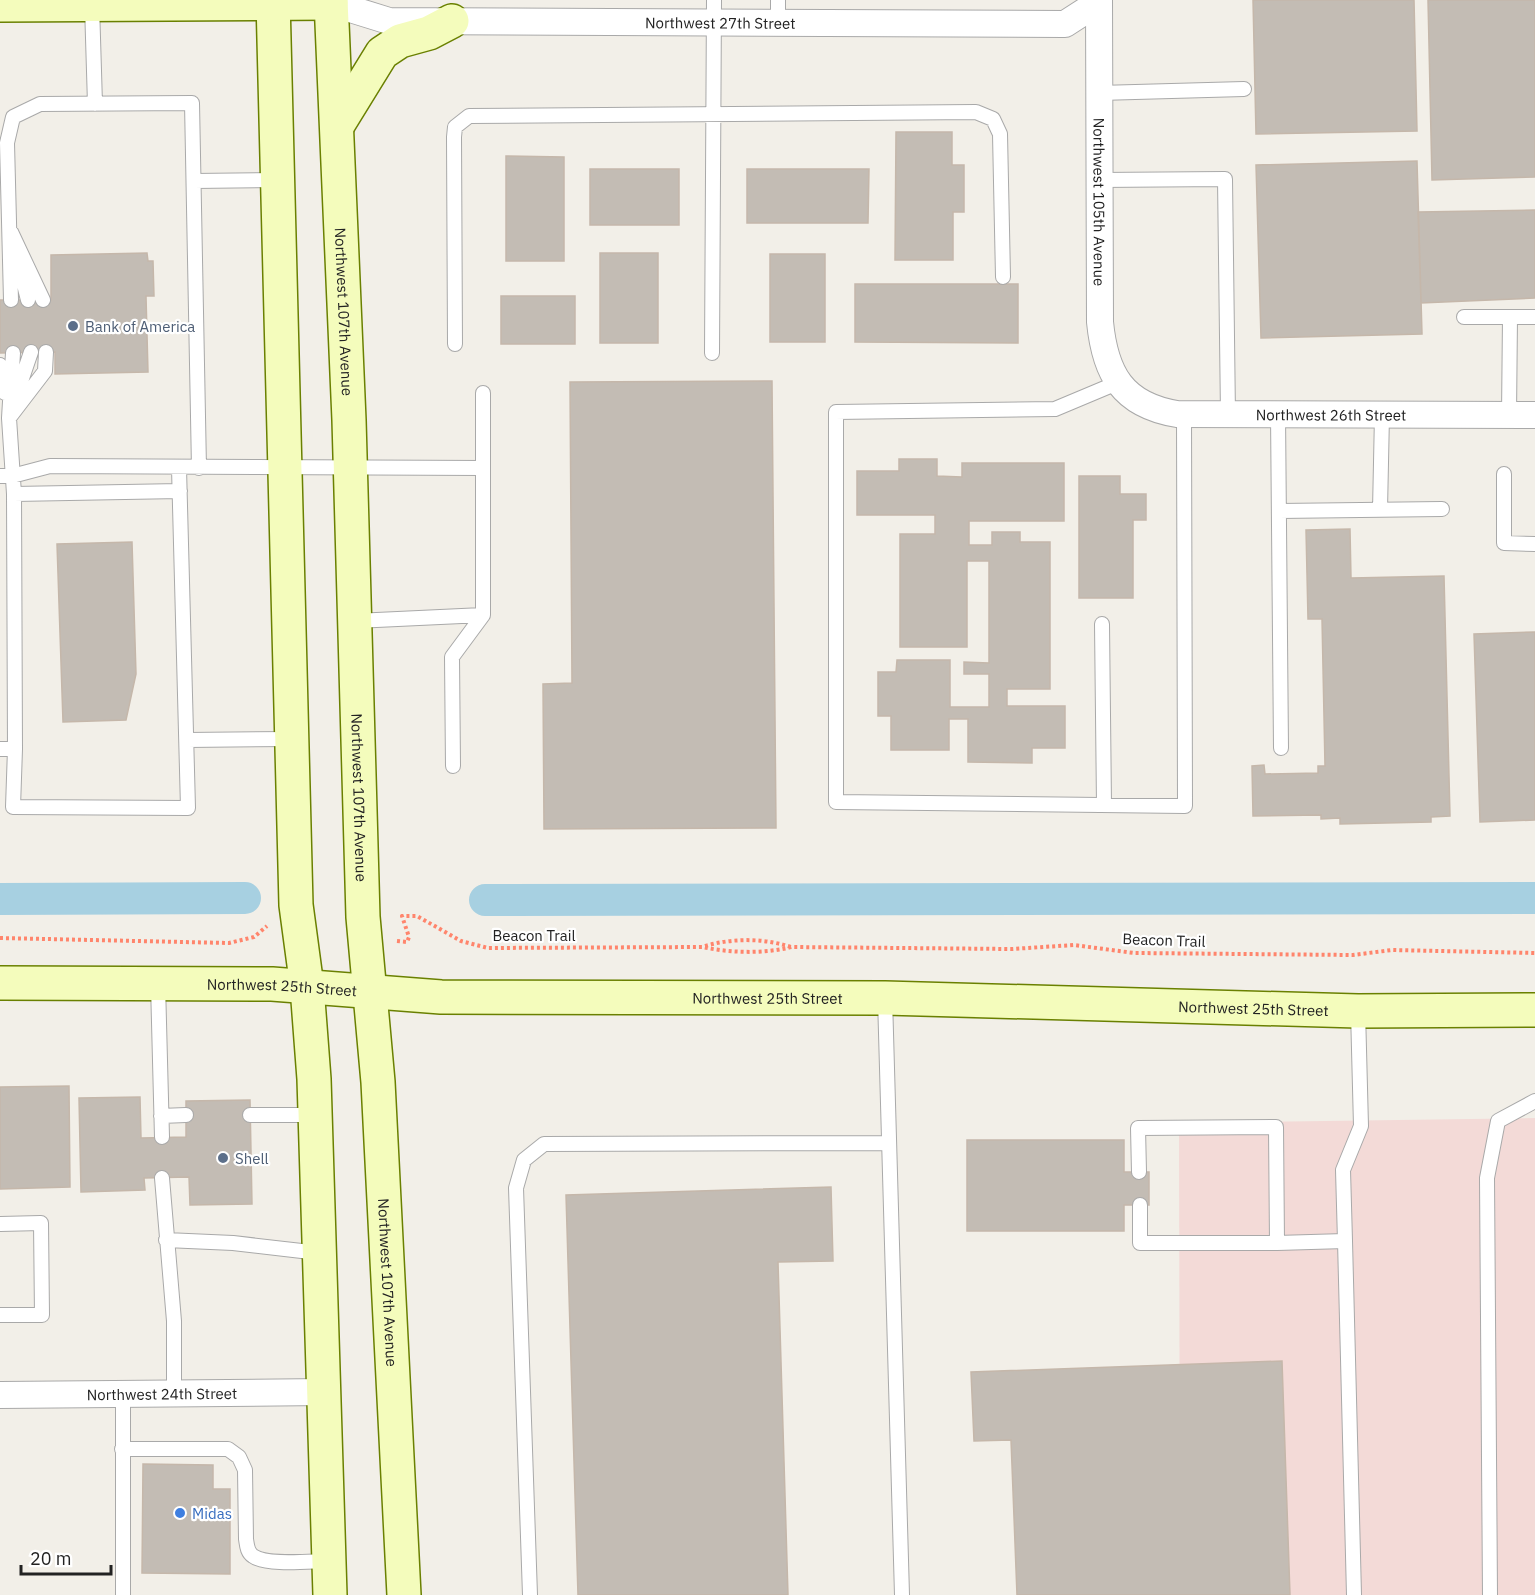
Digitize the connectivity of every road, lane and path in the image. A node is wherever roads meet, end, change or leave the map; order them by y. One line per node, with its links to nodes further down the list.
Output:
1 (334, 1): 3 (main road, Northwest 27th Street); 8 (street, Northwest 27th Street); 13 (main road, Northwest 107th Avenue)
2 (1100, 1): 7 (street, Northwest 27th Street); 10 (street, Northwest 105th Avenue)
3 (273, 2): 5 (main road, Northwest 27th Street); 14 (main road)
4 (0, 5): 5 (main road, Northwest 27th Street)
5 (92, 5): 11 (lane)
6 (714, 11): 7 (street, Northwest 27th Street); 8 (street, Northwest 27th Street); 12 (lane)
7 (778, 11)
8 (452, 21): 13 (main road)
9 (1244, 89): 10 (lane)
10 (1099, 93): 15 (street, Northwest 105th Avenue)
11 (95, 104): 16 (lane); 17 (lane)
12 (713, 115): 19 (lane); 27 (lane); 31 (lane)
13 (337, 126): 44 (main road, Northwest 107th Avenue)
14 (278, 180): 16 (lane); 43 (main road)
15 (1099, 180): 33 (street, Northwest 105th Avenue); 38 (lane)
16 (194, 181): 46 (lane)
17 (8, 224): 18 (lane); 20 (lane); 21 (lane); 22 (lane); 23 (lane)
18 (0, 242)
19 (1003, 277)
20 (0, 279)
21 (11, 300)
22 (28, 300)
23 (43, 300)
24 (1535, 316): 26 (lane)
25 (1464, 317): 26 (lane)
26 (1510, 317): 40 (lane)
27 (455, 344)
28 (31, 352): 42 (lane)
29 (46, 352): 42 (lane)
30 (13, 353): 42 (lane)
31 (712, 353)
32 (0, 365): 42 (lane)
33 (1124, 389): 37 (street, Northwest 26th Street); 65 (lane)
34 (483, 393): 47 (lane)
35 (0, 400): 42 (lane)
36 (1278, 414): 38 (street, Northwest 26th Street); 39 (street, Northwest 26th Street); 54 (lane)
37 (1184, 415): 38 (street, Northwest 26th Street); 65 (lane)
38 (1228, 415)
39 (1382, 415): 40 (street, Northwest 26th Street); 53 (lane)
40 (1509, 415): 41 (street, Northwest 26th Street)
41 (1535, 415)
42 (9, 418): 49 (lane)
43 (285, 467): 44 (lane); 46 (lane); 59 (main road)
44 (350, 467): 47 (lane); 57 (main road, Northwest 107th Avenue)
45 (179, 468): 46 (lane); 49 (lane); 50 (lane)
46 (199, 468)
47 (483, 468): 56 (lane)
48 (1504, 474): 55 (lane)
49 (6, 476): 51 (lane)
50 (180, 491): 51 (lane); 60 (lane)
51 (14, 494): 63 (lane)
52 (1442, 509): 53 (lane)
53 (1380, 510): 54 (lane)
54 (1279, 511): 61 (lane)
55 (1535, 544)
56 (483, 615): 57 (lane); 64 (lane)
57 (355, 621): 75 (main road, Northwest 107th Avenue)
58 (1102, 624): 65 (lane)
59 (292, 739): 60 (lane); 74 (main road)
60 (187, 740): 63 (lane)
61 (1281, 748)
62 (0, 749): 63 (lane)
63 (15, 749)
64 (453, 766)
65 (1104, 805)
66 (271, 918): 67 (path)
67 (0, 938)
68 (407, 942): 69 (path, Beacon Trail)
69 (702, 947): 70 (path, Beacon Trail); 70 (path, Beacon Trail)
70 (792, 947): 71 (path, Beacon Trail)
71 (1535, 953)
72 (0, 983): 73 (main road, Northwest 25th Street)
73 (158, 984): 74 (main road, Northwest 25th Street); 83 (lane)
74 (307, 987): 75 (main road, Northwest 25th Street); 81 (main road)
75 (369, 993): 76 (main road, Northwest 25th Street); 103 (main road, Northwest 107th Avenue)
76 (885, 998): 78 (main road, Northwest 25th Street); 85 (lane)
77 (1535, 1010): 78 (main road, Northwest 25th Street)
78 (1358, 1011): 91 (lane)
79 (1535, 1101): 107 (lane)
80 (250, 1114): 81 (lane)
81 (315, 1114): 93 (main road)
82 (186, 1115): 83 (lane)
83 (161, 1116): 84 (lane)
84 (162, 1137)
85 (889, 1143): 104 (lane); 105 (lane)
86 (1139, 1172): 92 (lane)
87 (162, 1178): 90 (lane)
88 (1140, 1205): 92 (lane)
89 (0, 1224): 94 (lane)
90 (166, 1240): 93 (lane); 97 (lane)
91 (1345, 1241): 92 (lane); 106 (lane)
92 (1277, 1243)
93 (320, 1253): 95 (main road)
94 (0, 1315)
95 (325, 1392): 97 (street, Northwest 24th Street); 100 (main road)
96 (123, 1394): 97 (street, Northwest 24th Street); 98 (street, Northwest 24th Street); 99 (lane)
97 (174, 1394)
98 (0, 1395)
99 (122, 1449): 100 (lane); 101 (lane)
100 (329, 1561): 102 (main road)
101 (123, 1595)
102 (330, 1595)
103 (404, 1595)
104 (530, 1595)
105 (902, 1595)
106 (1354, 1595)
107 (1490, 1595)

